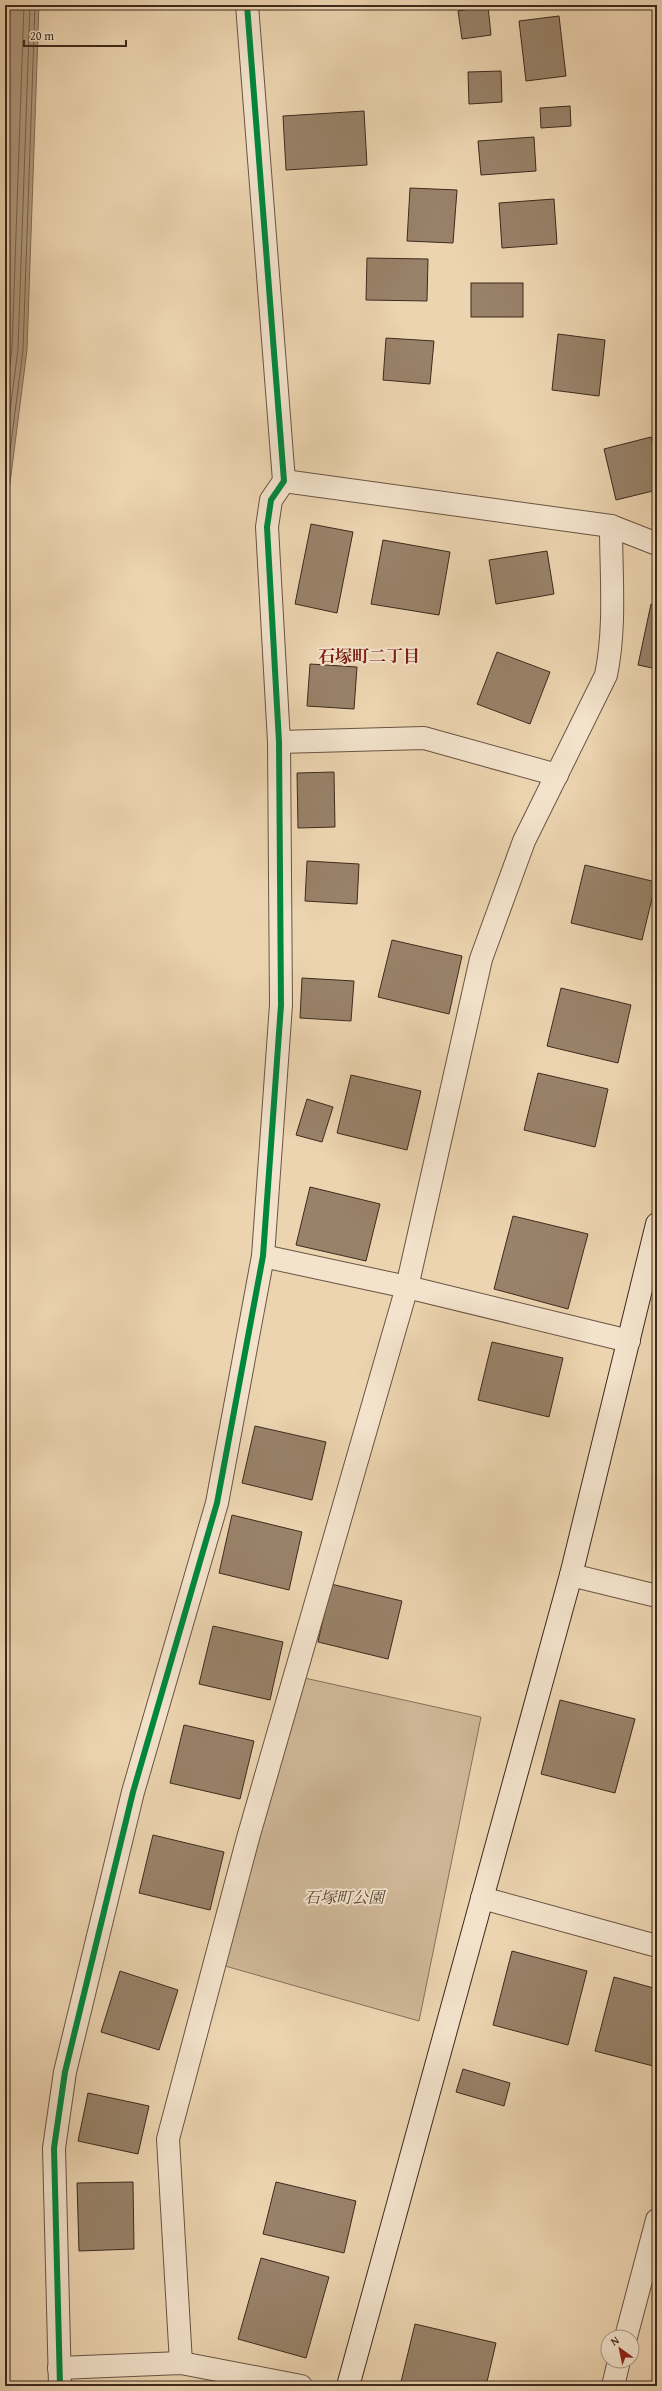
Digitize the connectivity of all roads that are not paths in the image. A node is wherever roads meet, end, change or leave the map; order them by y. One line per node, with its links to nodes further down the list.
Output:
1 (247, 5): 2 (street)
2 (284, 481): 3 (street); 5 (street)
3 (611, 526): 4 (street); 6 (street)
4 (657, 544)
5 (279, 742): 6 (street); 8 (street)
6 (557, 775): 9 (street)
7 (657, 1224): 10 (street)
8 (262, 1256): 9 (street); 19 (street)
9 (407, 1287): 10 (street); 17 (street)
10 (629, 1341): 11 (street)
11 (571, 1575): 12 (street); 13 (street)
12 (657, 1596)
13 (482, 1898): 14 (street); 21 (street)
14 (657, 1946)
15 (657, 2220): 16 (street)
16 (628, 2329)
17 (181, 2363): 19 (street); 20 (street)
18 (617, 2369): 22 (street)
19 (59, 2377)
20 (301, 2386)
21 (348, 2386)
22 (613, 2386)

